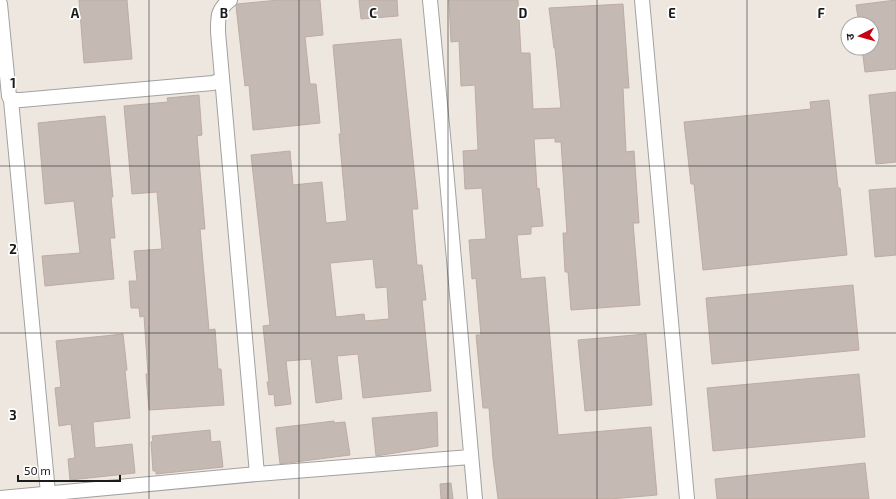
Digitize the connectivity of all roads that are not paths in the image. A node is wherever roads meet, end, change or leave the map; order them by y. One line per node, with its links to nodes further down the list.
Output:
1 (230, 0): 5 (street)
2 (430, 0): 7 (street)
3 (642, 0): 12 (street)
4 (0, 4): 6 (street)
5 (221, 80): 6 (street); 8 (street)
6 (11, 100): 9 (street)
7 (470, 456): 8 (street); 11 (street)
8 (257, 474): 9 (street)
9 (48, 493): 10 (street)
10 (0, 498)
11 (475, 499)
12 (687, 499)

